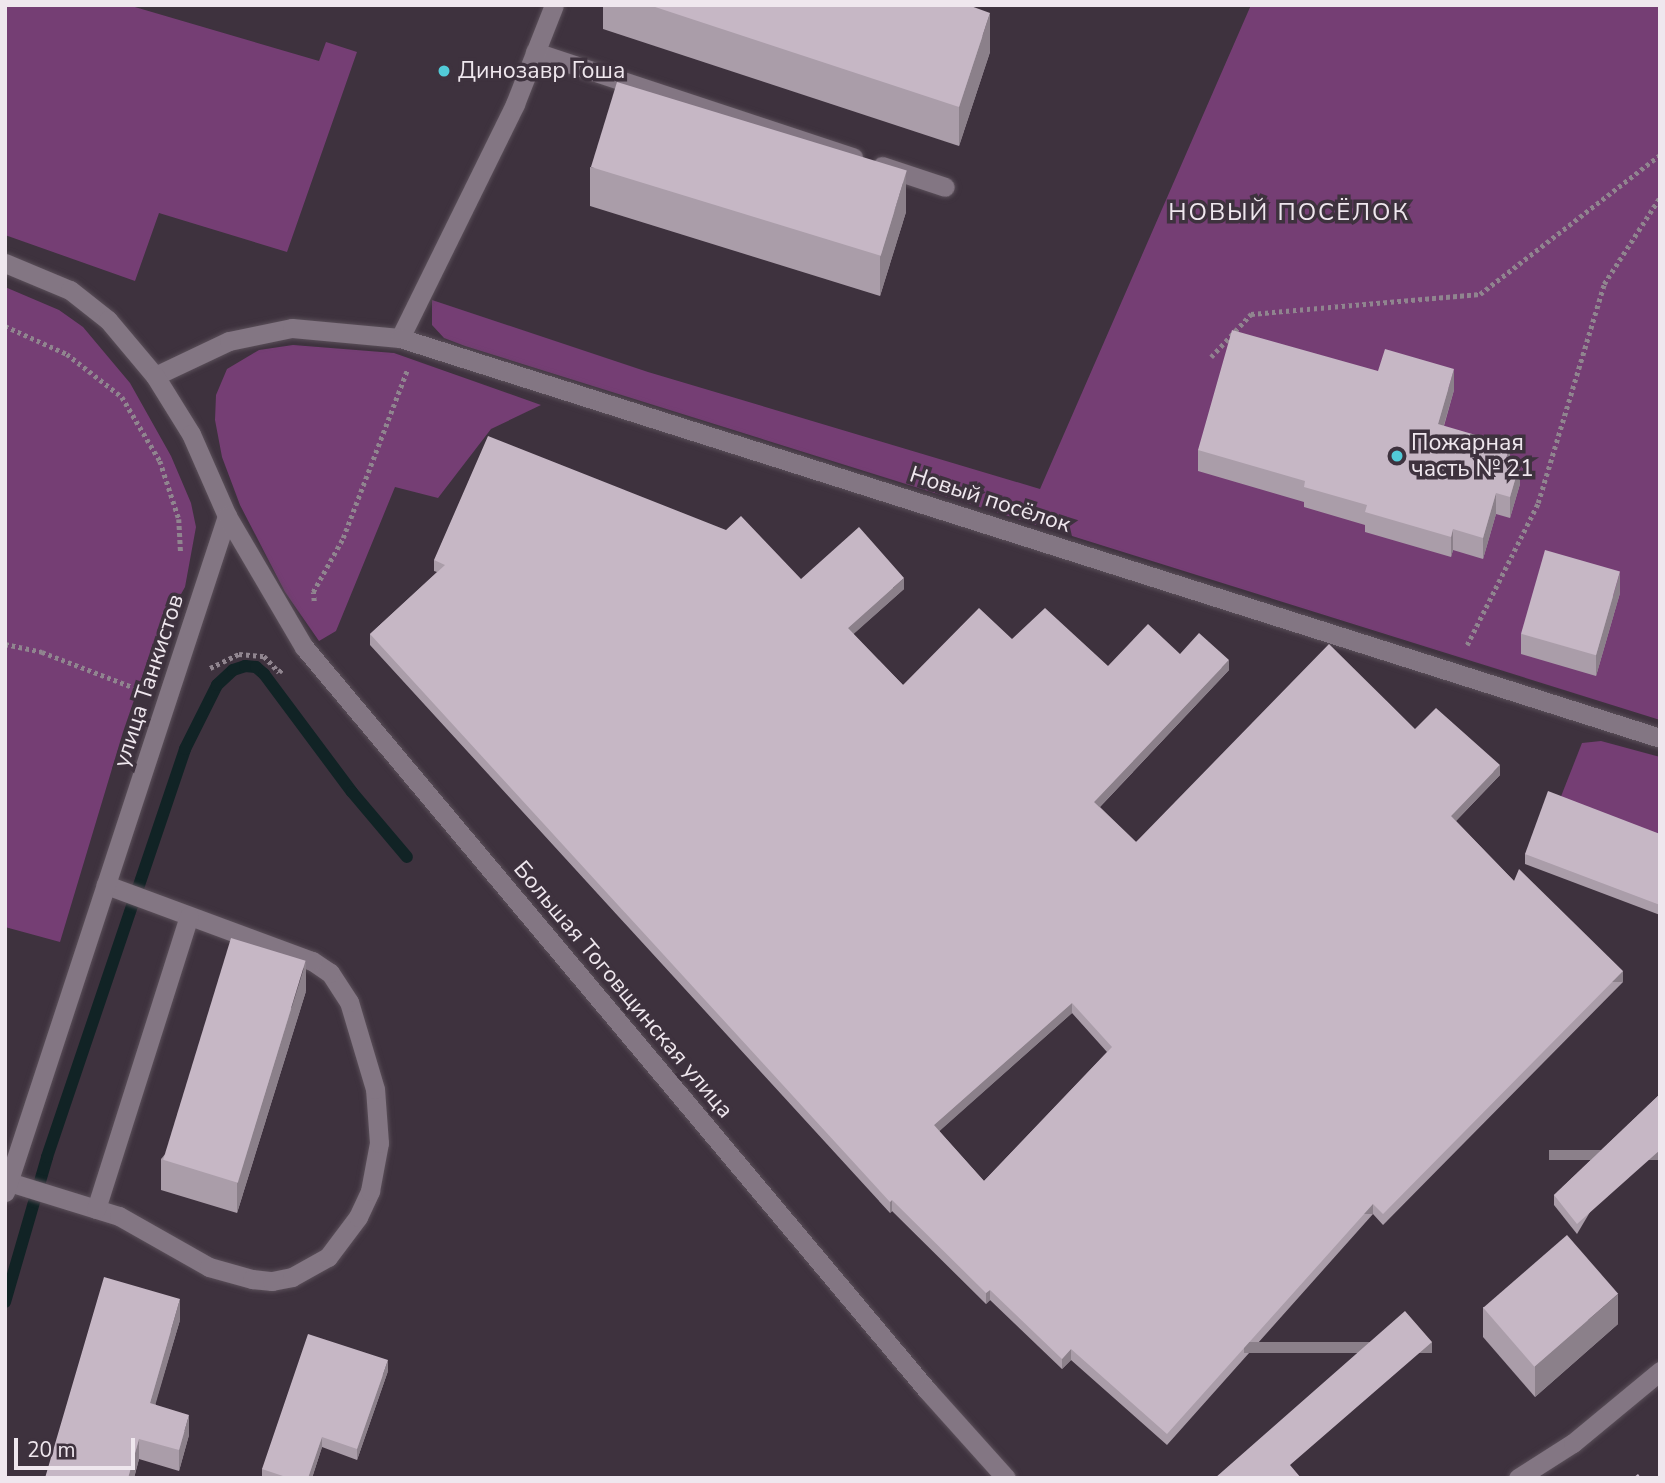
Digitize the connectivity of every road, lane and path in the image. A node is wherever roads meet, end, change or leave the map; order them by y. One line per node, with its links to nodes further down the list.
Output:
1 (554, 5): 2 (street)
2 (535, 52): 4 (street); 8 (street)
3 (1660, 155): 9 (path)
4 (945, 187)
5 (1660, 197): 13 (path)
6 (5, 263): 10 (street)
7 (5, 326): 12 (path)
8 (400, 338): 10 (street, Новый посёлок); 13 (street, Новый посёлок)
9 (1211, 357)
10 (155, 376): 11 (street)
11 (227, 516): 17 (street, улица Танкистов); 22 (street, Большая Тоговщинская улица)
12 (178, 563)
13 (1452, 674): 16 (street, Новый посёлок)
14 (145, 678): 15 (path)
15 (142, 690)
16 (1660, 738)
17 (106, 885): 18 (street); 19 (street, улица Танкистов)
18 (189, 916): 20 (street); 20 (street)
19 (7, 1187): 20 (street)
20 (96, 1209)
21 (1660, 1371): 23 (street)
22 (1006, 1478)
23 (1518, 1478)

